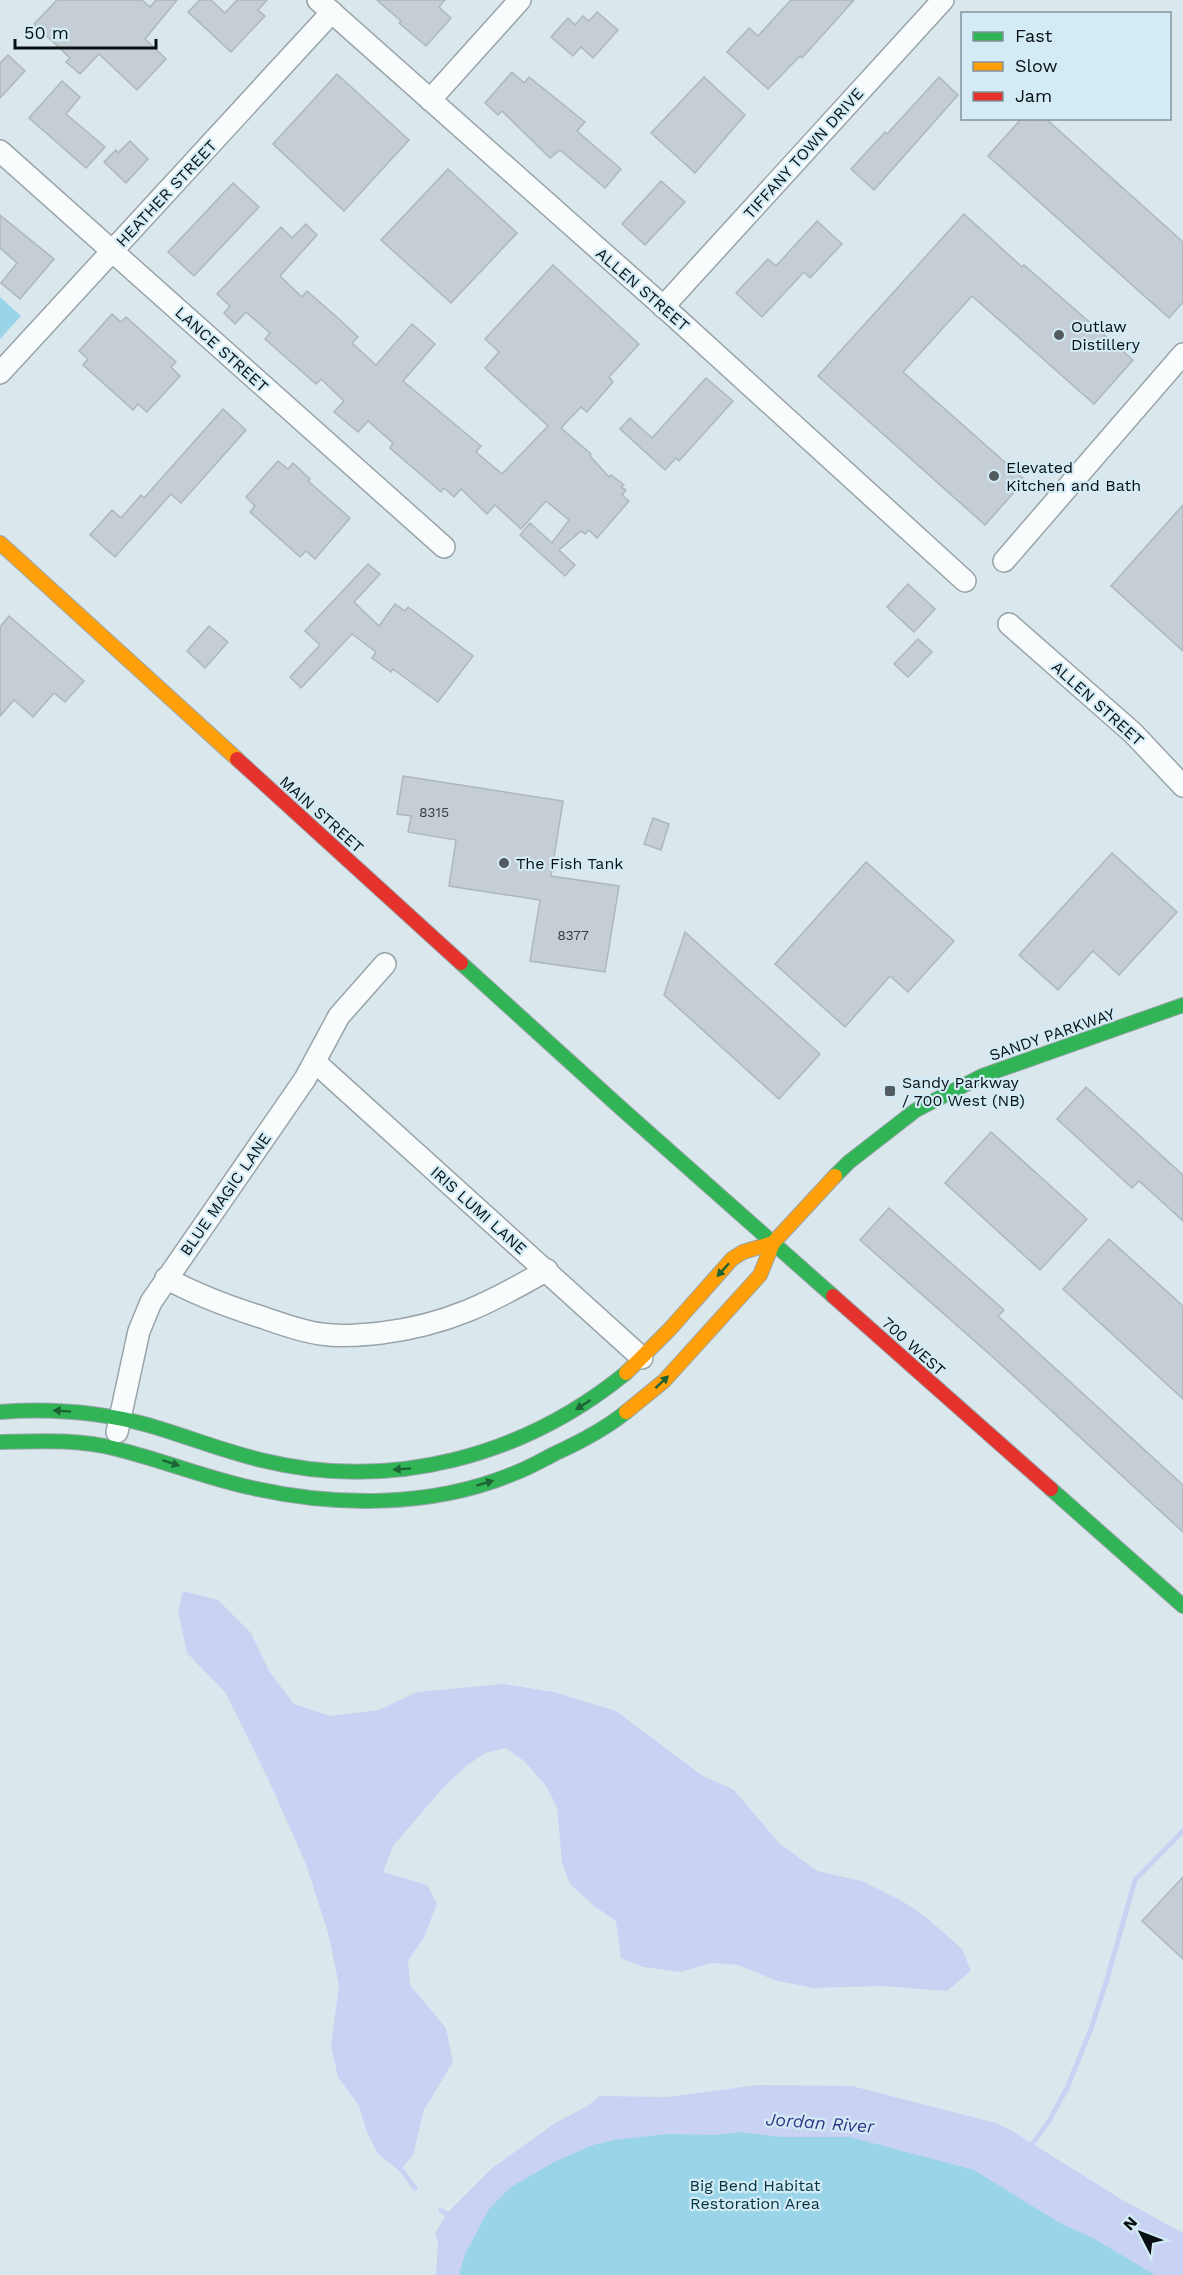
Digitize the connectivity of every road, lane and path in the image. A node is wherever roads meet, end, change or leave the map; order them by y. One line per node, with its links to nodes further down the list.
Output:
1 (520, 0): 4 (street)
2 (943, 0): 7 (street, TIFFANY TOWN DRIVE)
3 (325, 6): 4 (street, ALLEN STREET); 6 (street, HEATHER STREET)
4 (430, 100): 7 (street, ALLEN STREET)
5 (0, 151): 6 (street, LANCE STREET)
6 (112, 251): 9 (street, HEATHER STREET); 11 (street, LANCE STREET)
7 (663, 307): 13 (street, ALLEN STREET)
8 (1183, 354): 12 (street)
9 (0, 373)
10 (0, 543): 19 (main road, MAIN STREET)
11 (444, 547)
12 (1004, 561)
13 (965, 581)
14 (1009, 624): 15 (street, ALLEN STREET)
15 (1183, 786)
16 (385, 964): 18 (street, BLUE MAGIC LANE)
17 (1183, 1005): 20 (main road, SANDY PARKWAY)
18 (315, 1062): 21 (street, IRIS LUMI LANE); 22 (street, BLUE MAGIC LANE)
19 (623, 1110): 20 (main road, 700 WEST)
20 (773, 1243): 23 (main road, one-way to 23); 27 (main road, one-way to 20); 28 (main road, 700 WEST)
21 (547, 1270): 22 (street); 23 (street, IRIS LUMI LANE)
22 (166, 1278): 25 (street, BLUE MAGIC LANE)
23 (642, 1358): 25 (main road, one-way to 25)
24 (0, 1412): 25 (main road, one-way to 24)
25 (120, 1419): 27 (street, BLUE MAGIC LANE)
26 (0, 1442): 27 (main road)
27 (115, 1448)
28 (1183, 1606)

